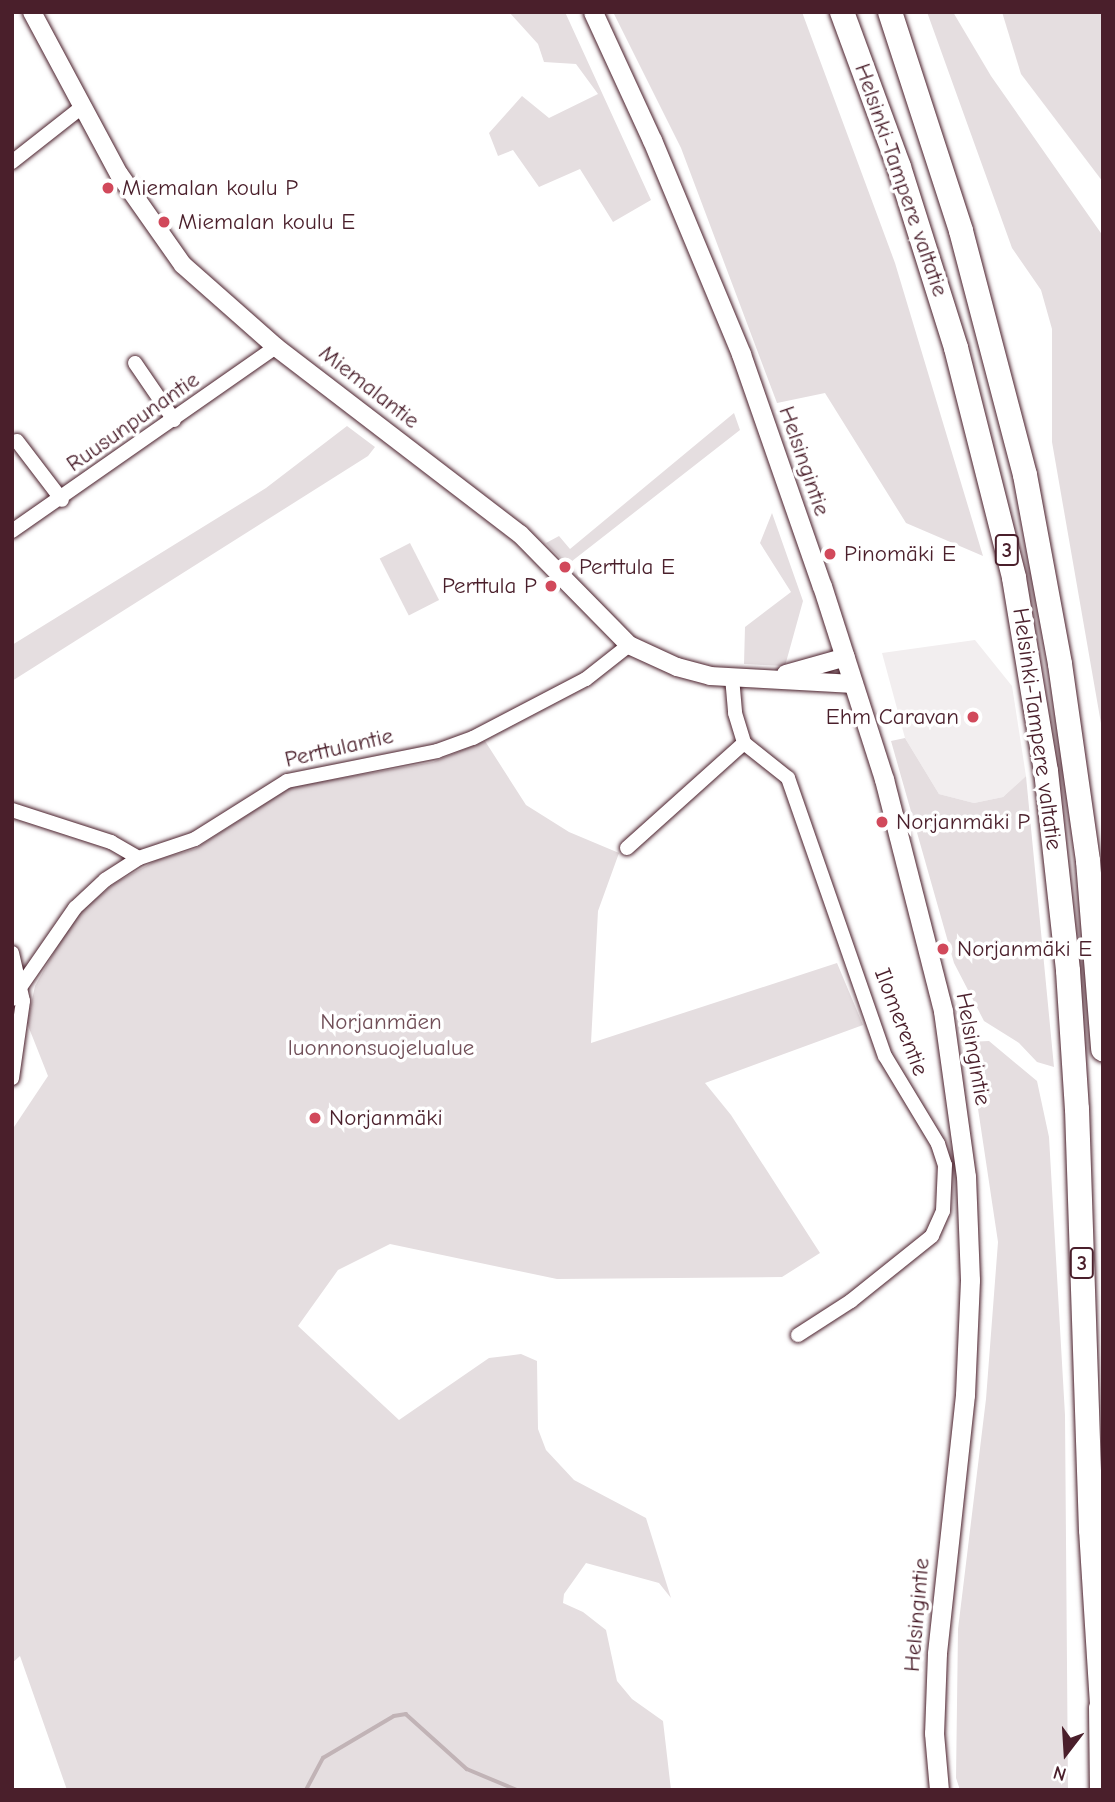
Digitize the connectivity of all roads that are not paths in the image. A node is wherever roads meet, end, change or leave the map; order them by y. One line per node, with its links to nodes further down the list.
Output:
1 (32, 12): 5 (street, Miemalantie)
2 (593, 12): 14 (main road, Helsingintie)
3 (842, 12): 28 (highway, Helsinki-Tampere valtatie / 3)
4 (890, 12): 25 (highway, Helsinki-Tampere valtatie / 3)
5 (82, 107): 6 (street); 7 (street, Miemalantie)
6 (14, 157)
7 (276, 347): 9 (street, Ruusunpunantie); 13 (street, Miemalantie)
8 (135, 363): 9 (street)
9 (174, 420): 11 (street, Ruusunpunantie)
10 (17, 441): 11 (street)
11 (62, 500): 12 (street, Ruusunpunantie)
12 (12, 531)
13 (628, 645): 16 (street, Miemalantie); 21 (street, Perttulantie)
14 (846, 657): 15 (street, Miemalantie); 17 (main road, Helsingintie)
15 (776, 676): 16 (street, Miemalantie); 17 (street, Miemalantie)
16 (732, 677): 18 (street)
17 (854, 684): 29 (main road, Helsingintie)
18 (744, 743): 20 (street); 27 (street, Ilomerentie)
19 (12, 810): 21 (street)
20 (627, 848)
21 (139, 859): 23 (street, Perttulantie)
22 (12, 953): 23 (street)
23 (22, 983): 24 (street, Perttulantie); 26 (street)
24 (12, 999)
25 (1103, 1049)
26 (12, 1078)
27 (798, 1335)
28 (1102, 1715): 32 (highway, Helsinki-Tampere valtatie)
29 (934, 1733): 30 (main road, Helsingintie); 31 (main road, Helsingintie)
30 (929, 1790)
31 (939, 1790)
32 (1102, 1790)

